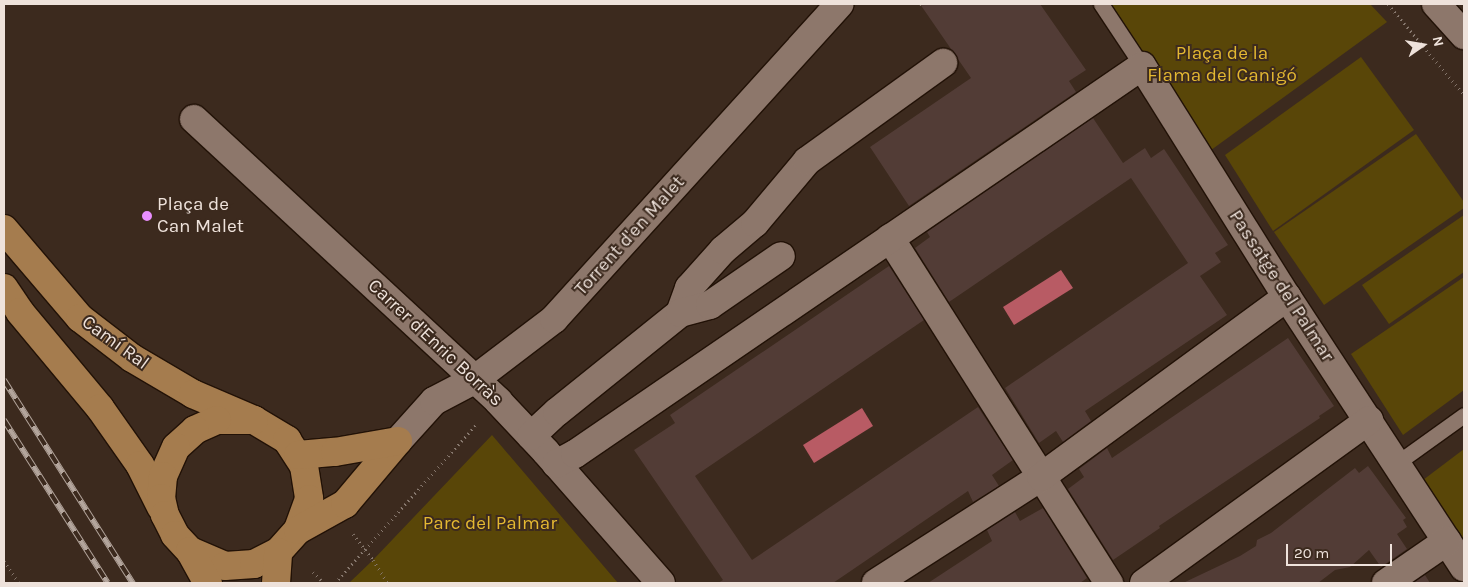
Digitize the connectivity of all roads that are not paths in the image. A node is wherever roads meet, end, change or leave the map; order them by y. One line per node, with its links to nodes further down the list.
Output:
1 (840, 4): 14 (street, Torrent d'en Malet)
2 (1101, 4): 6 (lane, Passatge del Palmar)
3 (1436, 4): 4 (street)
4 (1464, 34)
5 (943, 63): 13 (street)
6 (1142, 66): 9 (street); 12 (street, Passatge del Palmar)
7 (194, 119): 14 (street, Carrer d'Enric Borràs)
8 (4, 229): 16 (main road, Camí Ral)
9 (890, 238): 22 (street); 23 (street)
10 (781, 256): 13 (street)
11 (4, 288): 24 (main road)
12 (1287, 297): 17 (street, Passatge del Palmar); 23 (street)
13 (680, 313): 18 (street)
14 (474, 380): 18 (street, Carrer d'Enric Borràs); 19 (street, Torrent d'en Malet)
15 (1464, 415): 21 (lane)
16 (254, 420): 20 (main road); 24 (main road)
17 (1369, 420): 21 (street, Passatge del Palmar); 35 (street)
18 (532, 436): 22 (street, Carrer d'Enric Borràs)
19 (398, 441): 20 (main road); 25 (main road)
20 (298, 456): 25 (main road)
21 (1397, 463): 26 (street, Passatge del Palmar)
22 (556, 464): 32 (street, Carrer d'Enric Borràs)
23 (1041, 477): 33 (street); 34 (street)
24 (165, 515): 27 (main road)
25 (298, 530): 28 (main road)
26 (1447, 541): 29 (street, Passatge del Palmar); 36 (street)
27 (190, 551): 28 (main road); 30 (main road)
28 (278, 552): 31 (main road)
29 (1464, 567)
30 (208, 583)
31 (276, 583)
32 (661, 583)
33 (876, 583)
34 (1110, 583)
35 (1144, 583)
36 (1386, 583)

